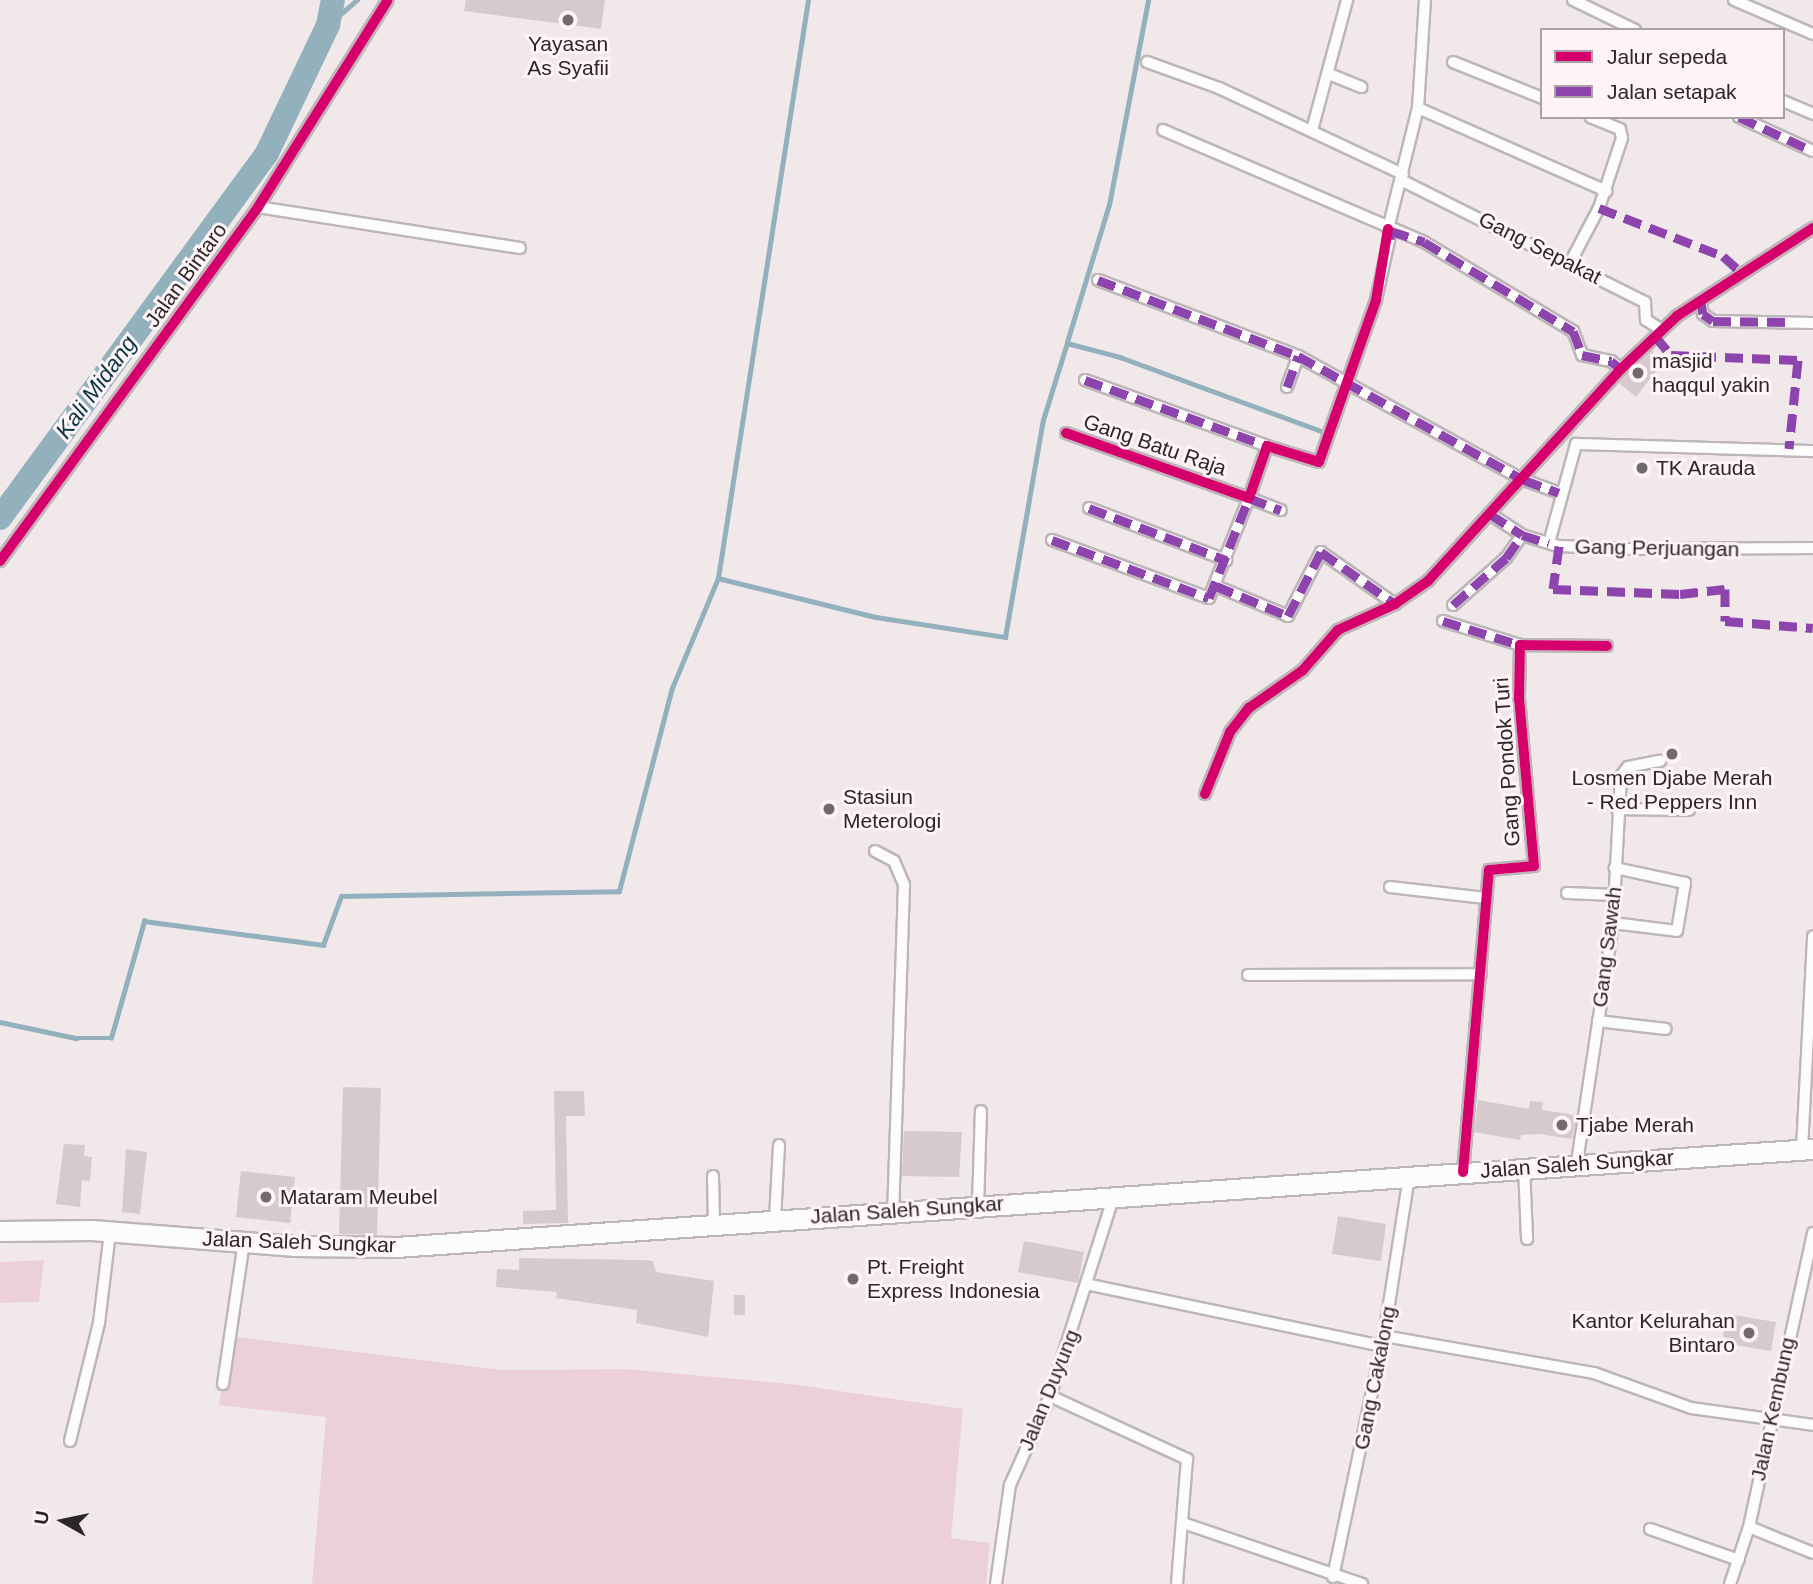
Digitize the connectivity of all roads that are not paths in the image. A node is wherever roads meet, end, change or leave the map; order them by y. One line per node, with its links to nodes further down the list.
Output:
1 (388, 0): 23 (street, Jalan Bintaro)
2 (1425, 0): 14 (street)
3 (1573, 0): 6 (street)
4 (1734, 0): 7 (street)
5 (1343, 1): 10 (street)
6 (1631, 28)
7 (1813, 34)
8 (1147, 62): 19 (street, Gang Sepakat)
9 (1453, 62): 12 (street)
10 (1329, 74): 11 (street); 19 (street)
11 (1361, 87)
12 (1540, 97)
13 (1785, 102): 15 (street)
14 (1418, 108): 21 (street); 22 (street)
15 (1813, 114)
16 (1594, 119): 22 (street)
17 (1743, 119): 20 (street)
18 (1163, 130): 25 (street)
19 (1312, 130): 21 (street, Gang Sepakat)
20 (1813, 151)
21 (1402, 177): 25 (street); 27 (street, Gang Sepakat)
22 (1606, 191): 27 (street)
23 (258, 207): 26 (street); 51 (street, Jalan Bintaro)
24 (1813, 228): 29 (street)
25 (1390, 230): 33 (street); 35 (street)
26 (520, 248)
27 (1570, 263): 31 (street, Gang Sepakat)
28 (1098, 280): 32 (street)
29 (1701, 302): 30 (street); 31 (street)
30 (1813, 323)
31 (1662, 330): 33 (street)
32 (1298, 356): 35 (street); 36 (street)
33 (1620, 369): 40 (street)
34 (1085, 380): 38 (street)
35 (1345, 382): 38 (street); 40 (street)
36 (1287, 387)
37 (1066, 433): 42 (street, Gang Batu Raja)
38 (1267, 446): 42 (street, Gang Batu Raja)
39 (1813, 451): 41 (street, Gang Perjuangan)
40 (1524, 480): 41 (street); 45 (street)
41 (1559, 492): 48 (street, Gang Perjuangan)
42 (1249, 498): 44 (street); 50 (street)
43 (1089, 508): 50 (street)
44 (1281, 510)
45 (1490, 514): 46 (street); 53 (street)
46 (1522, 535): 48 (street); 54 (street)
47 (1052, 541): 52 (street)
48 (1549, 543): 49 (street, Gang Perjuangan)
49 (1813, 548)
50 (1226, 560): 52 (street)
51 (0, 561)
52 (1216, 586): 53 (street)
53 (1395, 604): 59 (street)
54 (1453, 605)
55 (1443, 621): 56 (street)
56 (1520, 645): 57 (street); 67 (street, Gang Pondok Turi)
57 (1608, 646)
58 (1660, 761): 60 (street, Gang Sawah)
59 (1205, 794)
60 (1617, 808): 61 (street); 63 (street, Gang Sawah)
61 (1689, 810)
62 (876, 851): 84 (street)
63 (1615, 868): 66 (street, Gang Sawah); 68 (street)
64 (1390, 887): 67 (street)
65 (1567, 893): 66 (street)
66 (1615, 895): 68 (street, Gang Sawah)
67 (1485, 898): 70 (street, Gang Pondok Turi)
68 (1613, 923): 72 (street, Gang Sawah)
69 (1813, 936): 76 (street)
70 (1481, 974): 71 (street); 79 (street, Gang Pondok Turi)
71 (1248, 975)
72 (1598, 1021): 73 (street); 77 (street, Gang Sawah)
73 (1666, 1029)
74 (981, 1111): 83 (street)
75 (779, 1145): 85 (street)
76 (1807, 1149): 77 (highway, Jalan Saleh Sungkar)
77 (1577, 1162): 78 (highway, Jalan Saleh Sungkar)
78 (1524, 1166): 79 (highway, Jalan Saleh Sungkar); 90 (street)
79 (1463, 1171): 81 (highway, Jalan Saleh Sungkar)
80 (713, 1176): 86 (street)
81 (1409, 1177): 82 (highway, Jalan Saleh Sungkar); 93 (street, Gang Cakalong)
82 (1113, 1198): 83 (highway, Jalan Saleh Sungkar); 92 (street, Jalan Duyung)
83 (978, 1205): 84 (highway, Jalan Saleh Sungkar)
84 (893, 1211): 85 (highway, Jalan Saleh Sungkar)
85 (775, 1219): 86 (highway, Jalan Saleh Sungkar)
86 (714, 1222): 91 (highway, Jalan Saleh Sungkar)
87 (0, 1231): 88 (highway, Jalan Saleh Sungkar)
88 (110, 1232): 91 (highway, Jalan Saleh Sungkar); 98 (street)
89 (1813, 1234): 96 (street, Jalan Kembung)
90 (1527, 1239)
91 (244, 1242): 94 (street)
92 (1090, 1285): 93 (street); 95 (street, Jalan Duyung)
93 (1381, 1340): 96 (street); 104 (street, Gang Cakalong)
94 (223, 1384)
95 (1050, 1396): 99 (street); 105 (street, Jalan Duyung)
96 (1769, 1422): 97 (street); 100 (street, Jalan Kembung)
97 (1813, 1425)
98 (70, 1441)
99 (1186, 1524): 104 (street); 106 (street)
100 (1749, 1527): 102 (street); 103 (street, Jalan Kembung)
101 (1650, 1529): 103 (street)
102 (1813, 1553)
103 (1739, 1560): 108 (street, Jalan Kembung)
104 (1332, 1577): 107 (street)
105 (996, 1584)
106 (1177, 1584)
107 (1362, 1584)
108 (1730, 1584)

